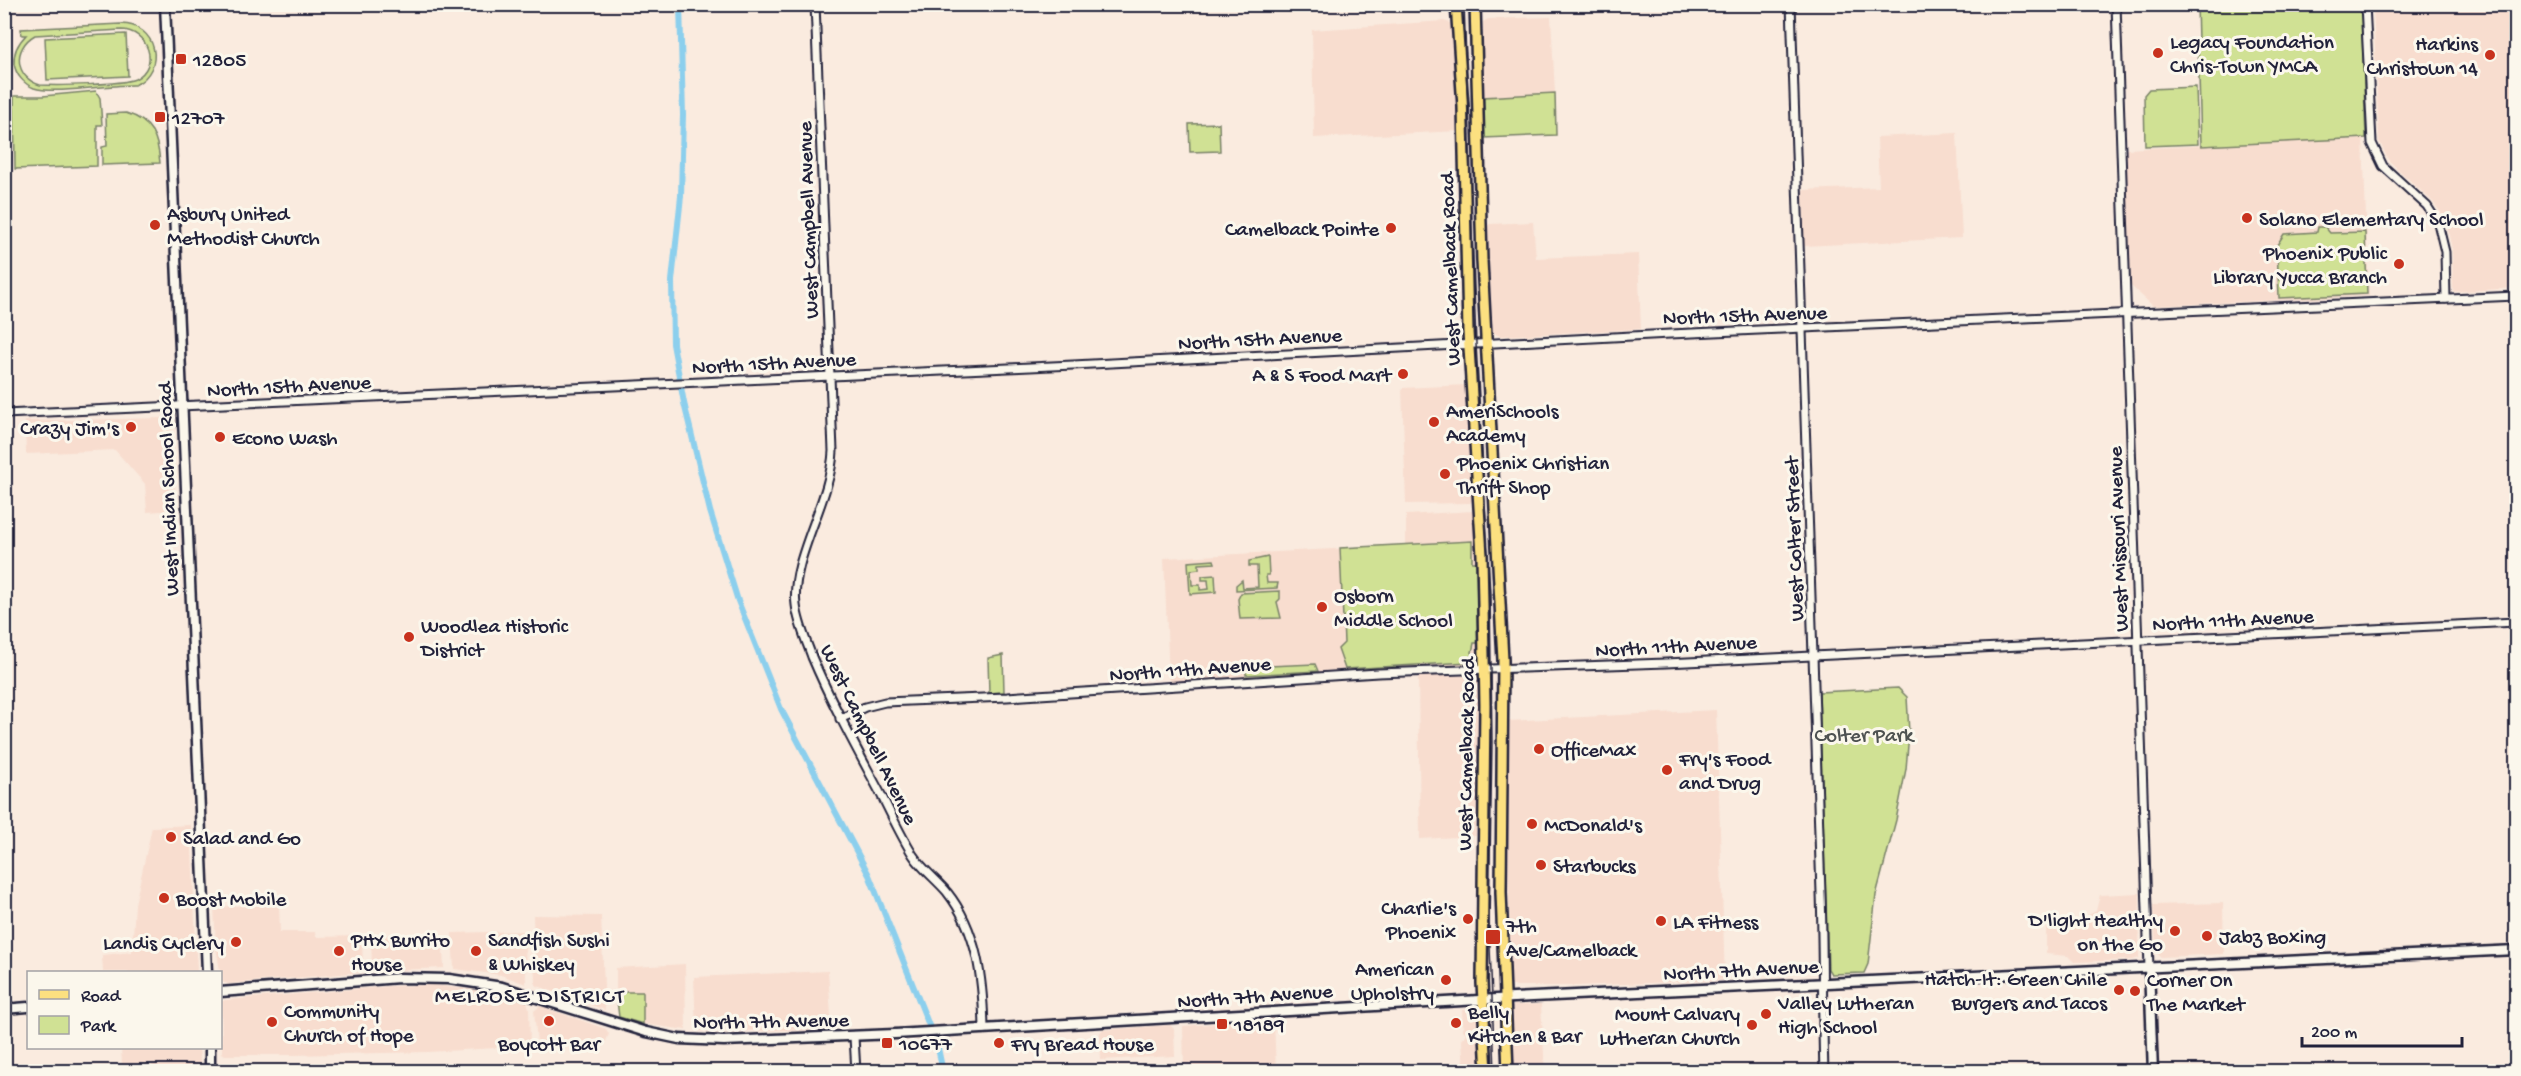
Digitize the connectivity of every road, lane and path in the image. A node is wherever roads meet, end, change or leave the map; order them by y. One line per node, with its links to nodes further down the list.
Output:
1 (165, 4): 15 (main road, West Indian School Road)
2 (815, 4): 14 (street, West Campbell Avenue)
3 (1456, 4): 13 (main road, West Camelback Road)
4 (1475, 4): 12 (main road, West Camelback Road)
5 (1791, 4): 11 (street, West Colter Street)
6 (2116, 4): 10 (street, West Missouri Avenue)
7 (2365, 4): 9 (street)
8 (2517, 296): 9 (street, North 15th Avenue)
9 (2446, 299): 10 (street, North 15th Avenue)
10 (2127, 313): 11 (street, North 15th Avenue); 18 (street, West Missouri Avenue)
11 (1802, 328): 12 (street, North 15th Avenue); 19 (street, West Colter Street)
12 (1487, 343): 13 (street, North 15th Avenue); 21 (main road, West Camelback Road)
13 (1468, 344): 14 (street, North 15th Avenue); 20 (main road, West Camelback Road)
14 (830, 376): 15 (street, North 15th Avenue); 22 (street, West Campbell Avenue)
15 (182, 407): 16 (street, North 15th Avenue); 25 (main road, West Indian School Road)
16 (4, 414)
17 (2517, 622): 18 (street, North 11th Avenue)
18 (2138, 640): 19 (street, North 11th Avenue); 24 (street, West Missouri Avenue)
19 (1813, 656): 21 (street, North 11th Avenue); 26 (street, West Colter Street)
20 (1484, 669): 21 (street, North 11th Avenue); 22 (street, North 11th Avenue); 29 (main road, West Camelback Road)
21 (1503, 669): 28 (main road, West Camelback Road)
22 (840, 719): 32 (street, West Campbell Avenue)
23 (2517, 950): 24 (main road, North 7th Avenue)
24 (2149, 968): 26 (main road, North 7th Avenue); 40 (main road, West Missouri Avenue)
25 (207, 971)
26 (1822, 983): 28 (main road, North 7th Avenue); 39 (street, West Colter Street)
27 (222, 992): 33 (main road, North 7th Avenue)
28 (1505, 998): 29 (main road, North 7th Avenue); 38 (main road, West Camelback Road)
29 (1482, 1000): 32 (main road, North 7th Avenue); 37 (main road, West Camelback Road)
30 (27, 1007): 31 (main road)
31 (4, 1009)
32 (984, 1029): 33 (main road, North 7th Avenue)
33 (854, 1037): 36 (street)
34 (210, 1049): 35 (main road)
35 (210, 1071)
36 (856, 1071)
37 (1487, 1071)
38 (1508, 1071)
39 (1824, 1071)
40 (2153, 1071)

